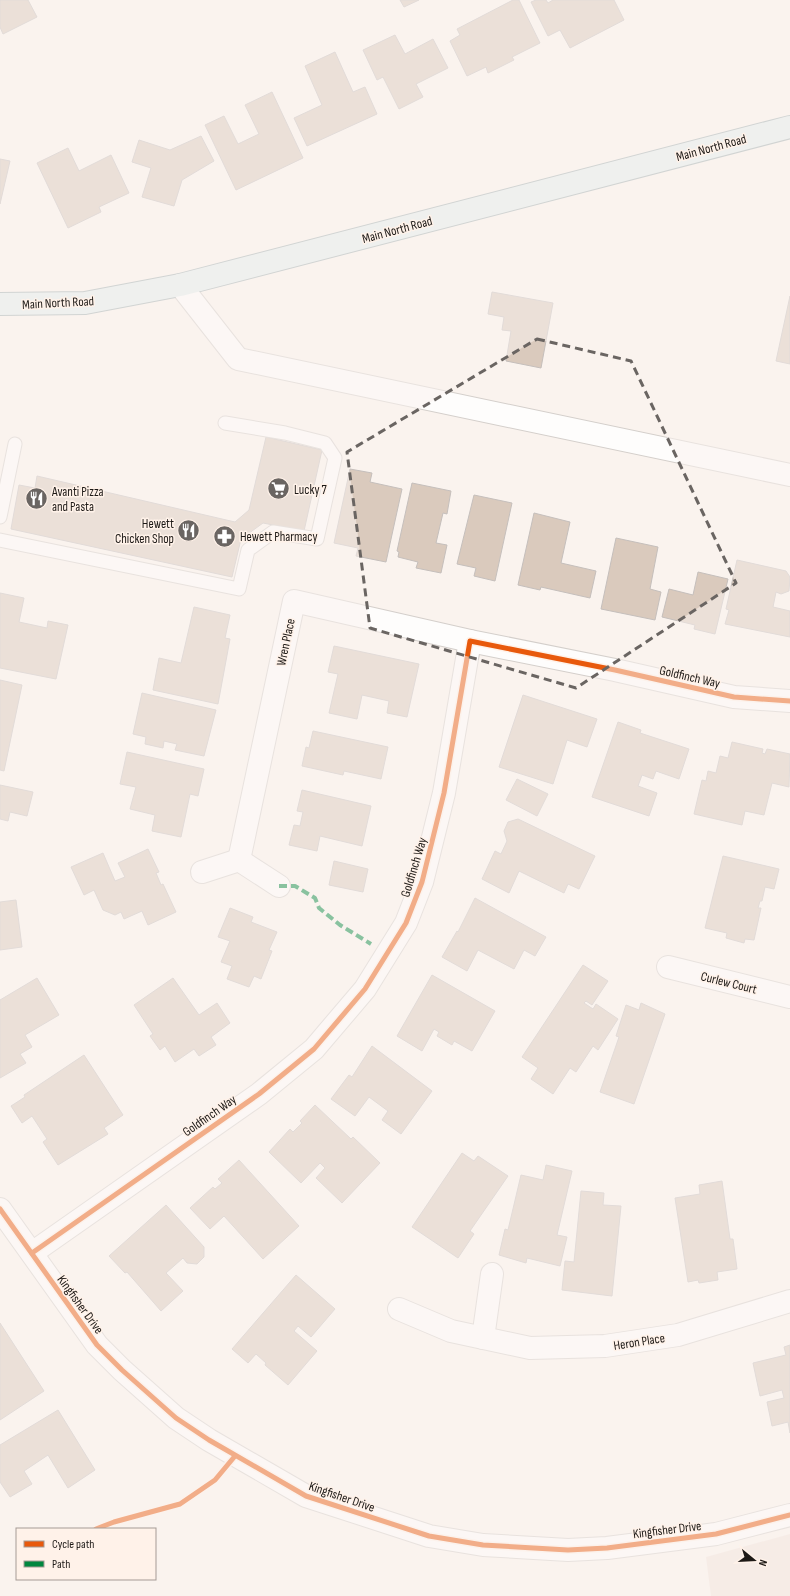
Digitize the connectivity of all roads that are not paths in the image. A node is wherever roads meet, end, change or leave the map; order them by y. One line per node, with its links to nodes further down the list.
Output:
1 (790, 127): 2 (main road, Main North Road)
2 (180, 285): 3 (main road, Main North Road); 6 (street)
3 (0, 304)
4 (225, 423): 8 (lane)
5 (15, 444): 7 (lane)
6 (790, 475)
7 (0, 517)
8 (0, 540)
9 (470, 641): 10 (street, Goldfinch Way); 11 (street, Wren Place); 17 (street, Goldfinch Way)
10 (790, 702)
11 (240, 860): 12 (street); 13 (street)
12 (202, 872)
13 (279, 886)
14 (668, 967): 15 (street, Curlew Court)
15 (790, 997)
16 (0, 1209): 17 (street, Kingfisher Drive)
17 (32, 1253): 22 (street, Kingfisher Drive)
18 (492, 1274): 21 (street)
19 (790, 1301): 21 (street, Heron Place)
20 (399, 1309): 21 (street, Heron Place)
21 (483, 1338)
22 (790, 1515)

